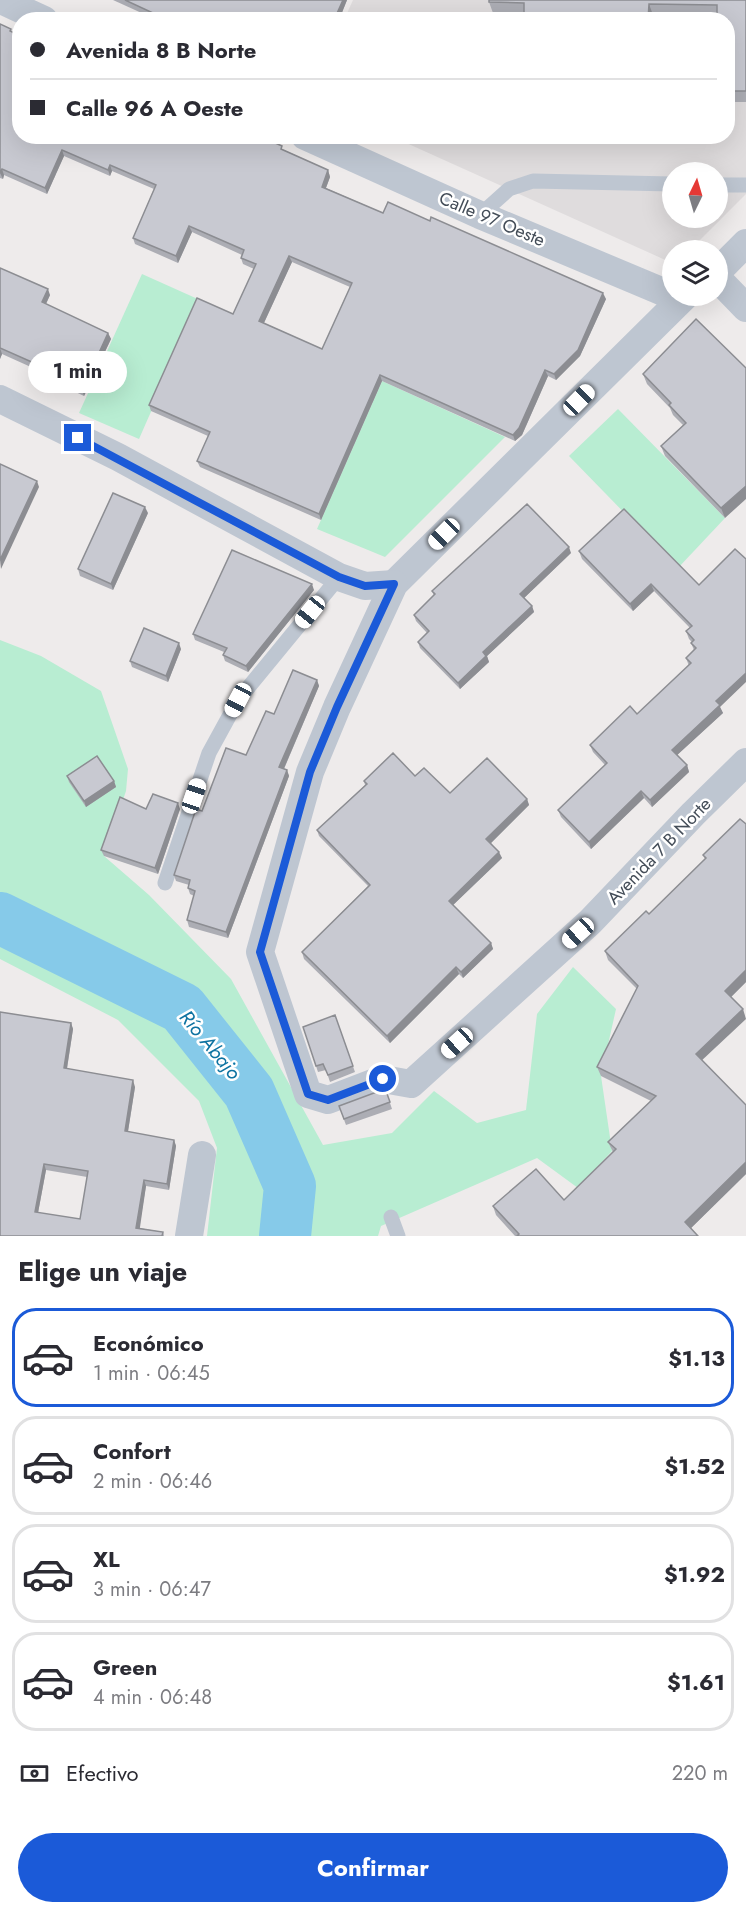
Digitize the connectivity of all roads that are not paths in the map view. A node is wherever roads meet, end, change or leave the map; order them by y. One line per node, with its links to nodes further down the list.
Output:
1 (1, 0): 2 (street)
2 (27, 12)
3 (322, 144): 7 (street, Calle 97 Oeste)
4 (662, 184): 7 (lane)
5 (728, 185): 6 (lane)
6 (746, 185)
7 (480, 215): 10 (street, Calle 97 Oeste)
8 (746, 243): 9 (street)
9 (728, 261)
10 (662, 289)
11 (728, 289): 13 (street)
12 (674, 306): 16 (street)
13 (746, 308)
14 (0, 399): 15 (street)
15 (339, 577): 16 (street); 18 (lane)
16 (394, 584): 17 (street, Avenida 7 B Norte)
17 (746, 762)
18 (165, 883)
19 (202, 1155): 21 (street)
20 (391, 1217): 22 (lane)
21 (189, 1236)
22 (398, 1236)

